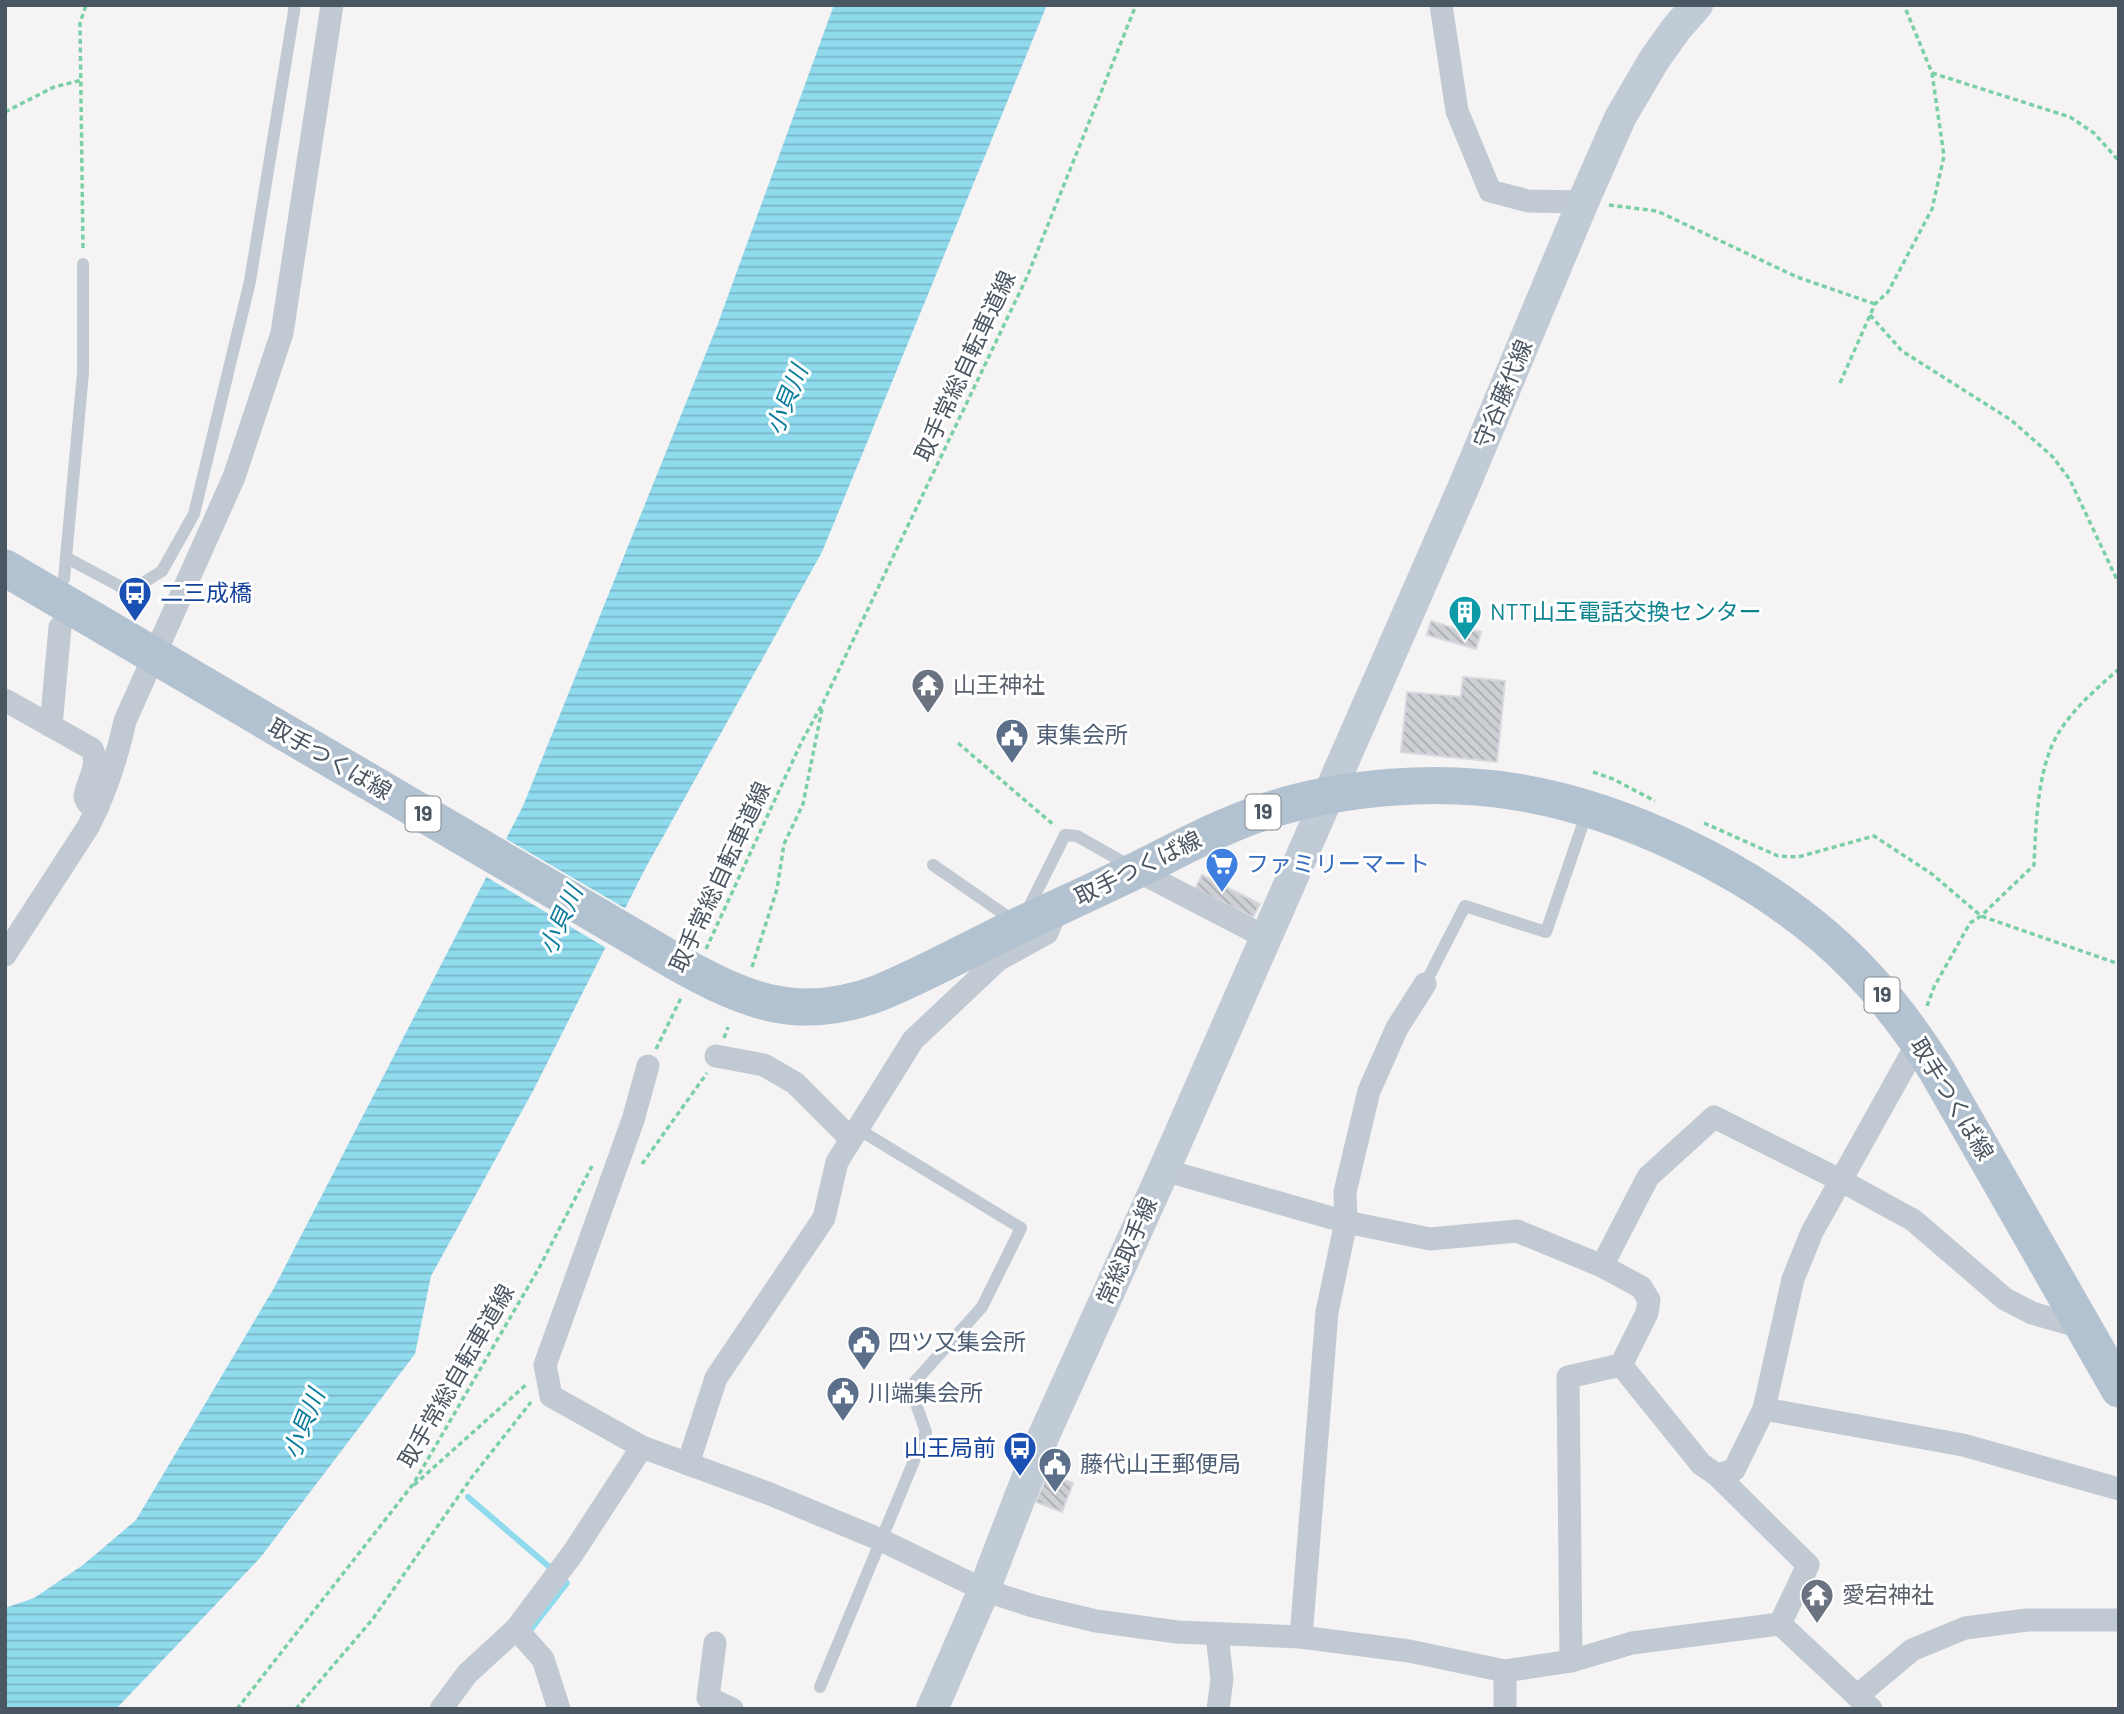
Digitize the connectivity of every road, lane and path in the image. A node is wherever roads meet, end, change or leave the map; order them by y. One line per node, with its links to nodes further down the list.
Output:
1 (86, 5): 9 (path)
2 (295, 5): 17 (lane)
3 (332, 5): 22 (street)
4 (1136, 5): 25 (path, 取手常総自転車道線)
5 (1441, 5): 12 (street)
6 (1697, 5): 12 (main road, 守谷藤代線)
7 (1904, 5): 8 (path)
8 (1932, 74): 11 (path); 14 (path)
9 (82, 80): 10 (path); 13 (path)
10 (5, 112)
11 (2119, 161)
12 (1583, 202): 14 (path); 29 (main road, 守谷藤代線)
13 (83, 264): 17 (lane)
14 (1875, 304): 15 (path)
15 (1870, 315): 16 (path); 20 (path)
16 (1840, 383)
17 (67, 558): 19 (lane)
18 (5, 568): 22 (main road, 取手つくば線 / 19)
19 (64, 579)
20 (2119, 584)
21 (60, 627): 26 (street)
22 (163, 661): 31 (street); 43 (main road, 取手つくば線 / 19)
23 (2119, 669): 38 (path)
24 (5, 700): 26 (street)
25 (823, 703): 43 (path, 取手常総自転車道線); 44 (path)
26 (51, 726): 31 (street)
27 (958, 743): 34 (path)
28 (1593, 772): 30 (path)
29 (1328, 795): 32 (main road, 取手つくば線 / 19); 36 (main road, 取手つくば線 / 19); 40 (main road, 常総取手線)
30 (1655, 801)
31 (98, 807): 41 (street)
32 (1588, 808): 45 (lane); 47 (main road, 取手つくば線 / 19)
33 (1704, 823): 38 (path)
34 (1065, 835): 36 (lane); 39 (lane)
35 (933, 865): 39 (lane)
36 (1136, 870): 37 (main road, 取手つくば線 / 19); 40 (street)
37 (1057, 908): 39 (main road, 取手つくば線 / 19); 50 (street)
38 (1981, 916): 42 (path); 47 (path)
39 (1020, 925): 43 (main road, 取手つくば線 / 19)
40 (1265, 937): 53 (main road, 常総取手線)
41 (5, 955)
42 (2119, 964)
43 (685, 967): 49 (path, 取手常総自転車道線)
44 (748, 979)
45 (1425, 984): 55 (street)
46 (729, 1027): 48 (path)
47 (1917, 1038): 54 (street); 57 (main road, 取手つくば線 / 19)
48 (716, 1056): 50 (street); 52 (path)
49 (648, 1066): 59 (street)
50 (854, 1134): 63 (street); 67 (lane)
51 (594, 1161): 66 (path, 取手常総自転車道線)
52 (640, 1167)
53 (1164, 1170): 55 (street); 68 (main road, 常総取手線)
54 (1840, 1180): 56 (street); 57 (street); 61 (street)
55 (1346, 1222): 56 (street); 73 (street)
56 (1602, 1266): 58 (street)
57 (2084, 1328): 60 (main road, 取手つくば線 / 19)
58 (1621, 1365): 64 (street); 75 (street)
59 (547, 1372): 62 (street); 66 (path); 80 (path)
60 (2119, 1389)
61 (1764, 1409): 64 (street); 65 (street)
62 (642, 1447): 63 (street); 71 (street)
63 (688, 1464): 67 (street)
64 (1717, 1475): 70 (street)
65 (2119, 1489)
66 (407, 1492): 79 (path, 取手常総自転車道線)
67 (881, 1540): 68 (street); 77 (lane)
68 (984, 1590): 72 (street); 84 (main road, 常総取手線)
69 (2119, 1620): 78 (street)
70 (1780, 1624): 75 (street); 78 (street)
71 (516, 1629): 81 (street); 82 (street)
72 (1217, 1635): 73 (street); 85 (street)
73 (1301, 1637): 76 (street)
74 (715, 1643): 83 (street)
75 (1571, 1661): 76 (street)
76 (1505, 1671): 86 (street)
77 (820, 1687)
78 (1864, 1702)
79 (237, 1709)
80 (296, 1709)
81 (441, 1709)
82 (559, 1709)
83 (732, 1709)
84 (932, 1709)
85 (1218, 1709)
86 (1505, 1709)

